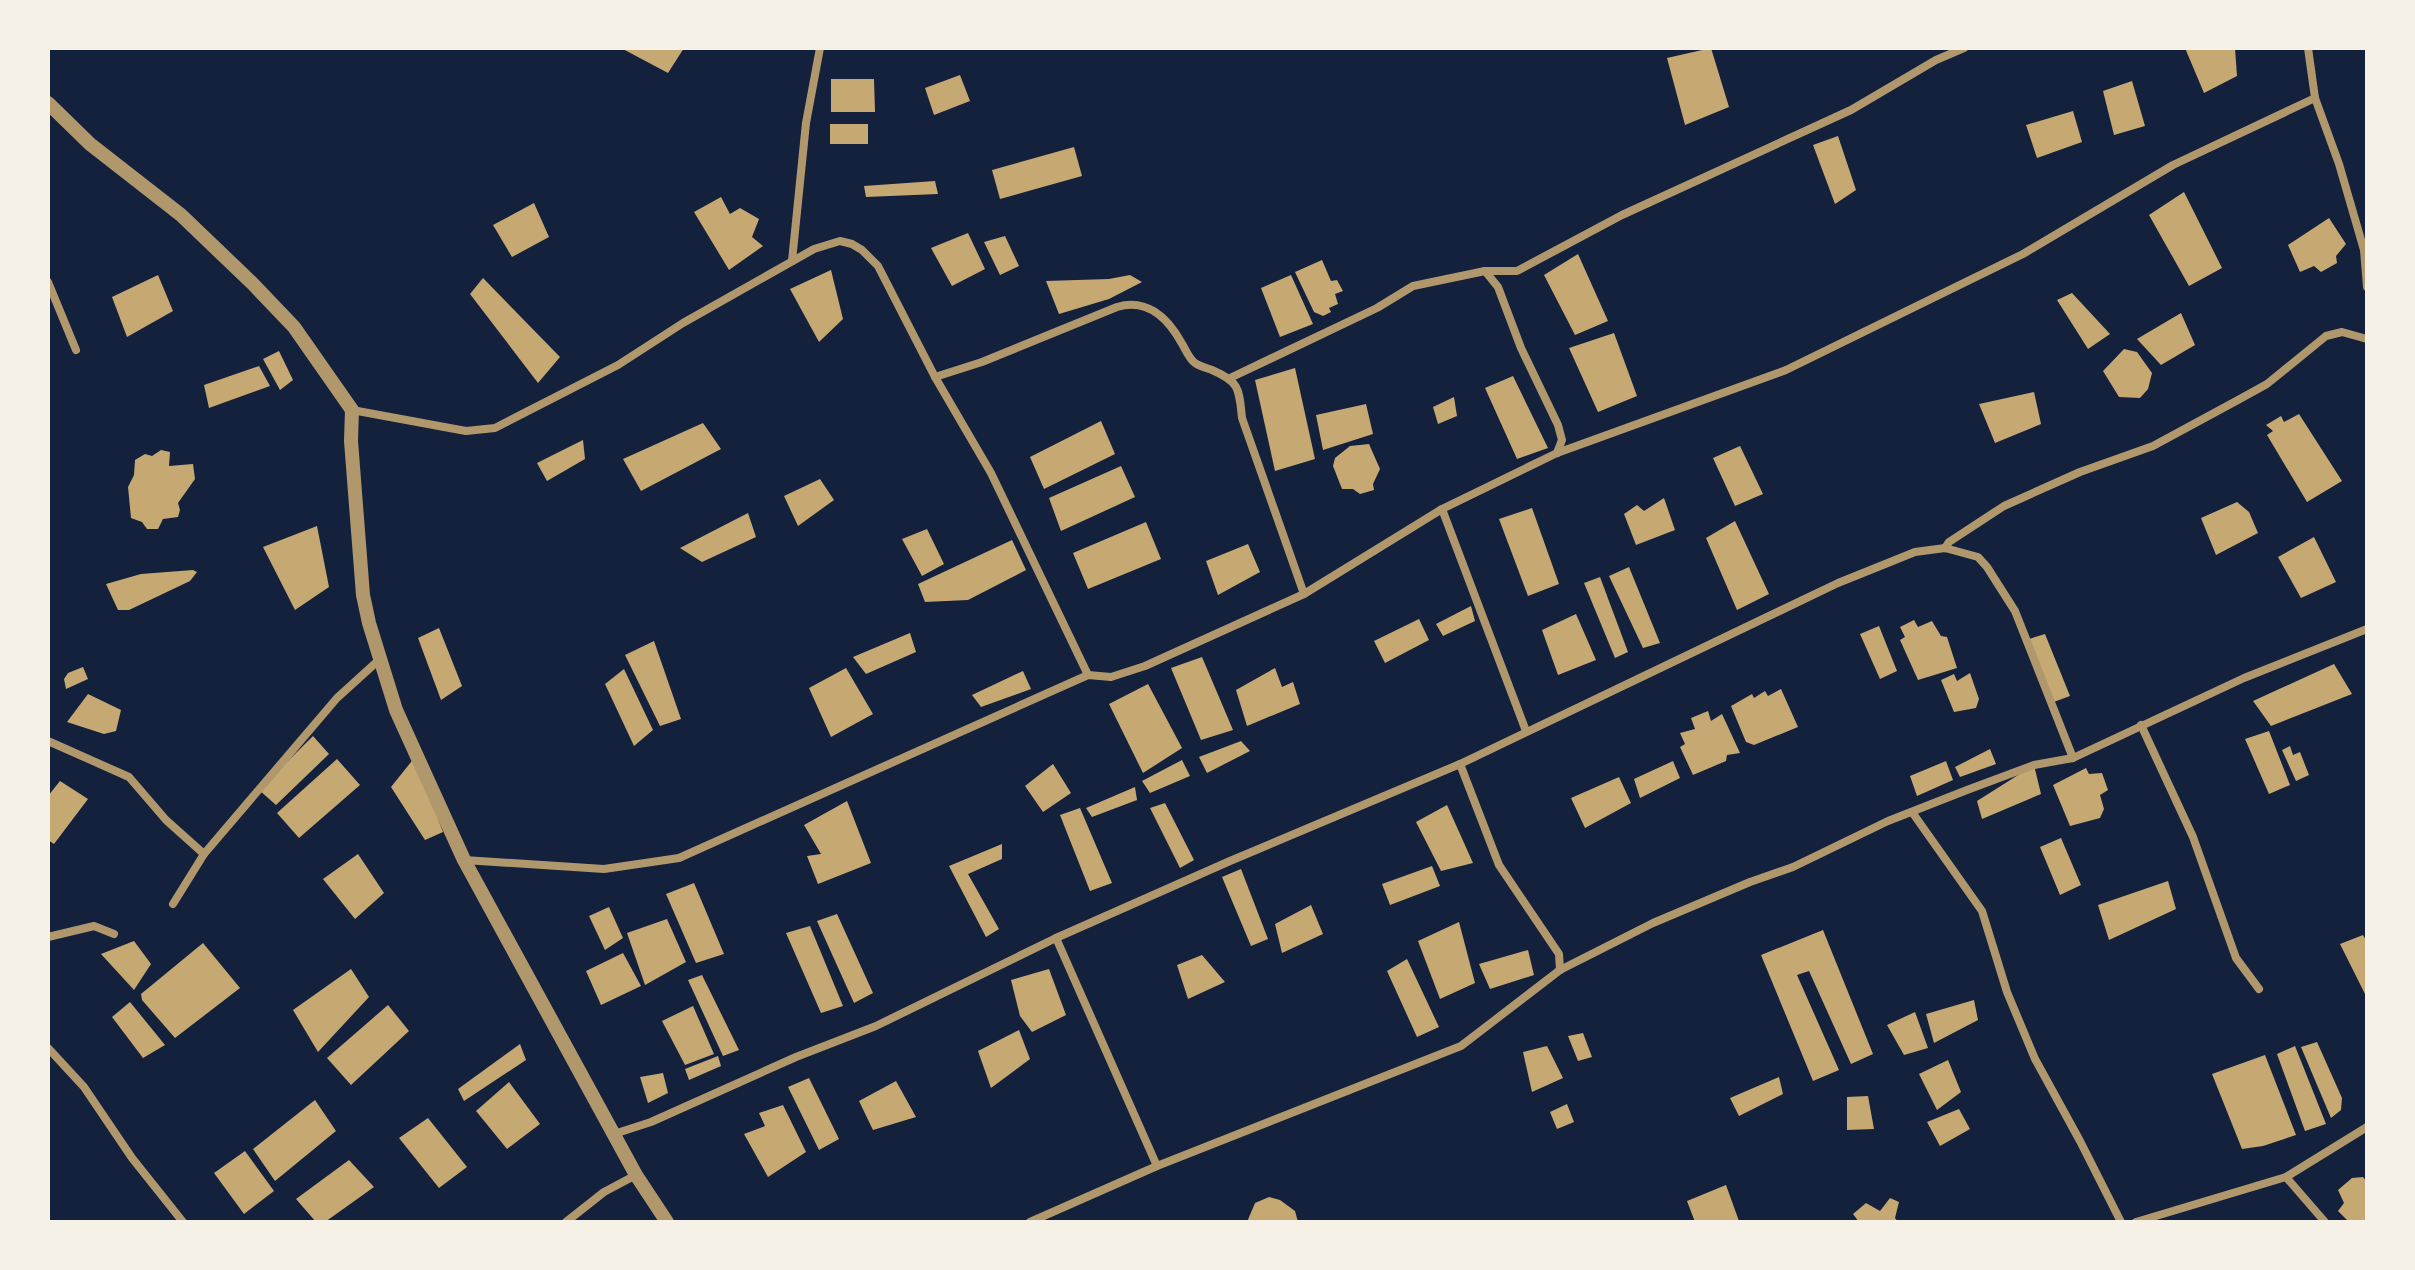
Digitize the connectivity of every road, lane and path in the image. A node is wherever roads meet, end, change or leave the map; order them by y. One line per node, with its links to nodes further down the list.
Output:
1 (820, 48): 6 (street)
2 (1964, 48): 7 (street)
3 (2308, 48): 4 (street)
4 (2315, 98): 9 (street); 15 (street)
5 (48, 103): 14 (street)
6 (792, 261): 12 (street); 14 (street)
7 (1485, 271): 13 (street); 15 (street)
8 (48, 282): 11 (street)
9 (2367, 287)
10 (2367, 339): 17 (street)
11 (76, 350)
12 (935, 377): 13 (street); 21 (street)
13 (1230, 378): 18 (street)
14 (352, 410): 20 (street)
15 (1557, 453): 16 (street)
16 (1442, 509): 18 (street); 23 (street)
17 (1945, 548): 23 (street); 25 (street)
18 (1304, 594): 21 (street)
19 (2367, 629): 22 (street)
20 (380, 659): 28 (street); 29 (street)
21 (1088, 675): 29 (street)
22 (2141, 725): 25 (street); 35 (street)
23 (1526, 731): 26 (street)
24 (48, 741): 28 (street)
25 (2073, 758): 27 (street)
26 (1460, 764): 33 (street); 34 (street)
27 (1912, 812): 34 (street); 46 (street)
28 (204, 854): 30 (street)
29 (464, 860): 38 (street)
30 (173, 904)
31 (114, 934): 32 (street)
32 (48, 937)
33 (1056, 938): 38 (street); 39 (street)
34 (1560, 970): 39 (street)
35 (2259, 989)
36 (48, 1048): 42 (street)
37 (2367, 1127): 41 (street)
38 (614, 1134): 40 (street)
39 (1157, 1166): 45 (street)
40 (636, 1175): 43 (street); 44 (street)
41 (2286, 1177): 47 (street); 48 (street)
42 (183, 1222)
43 (566, 1222)
44 (667, 1222)
45 (1030, 1222)
46 (2121, 1222)
47 (2136, 1222)
48 (2325, 1222)

